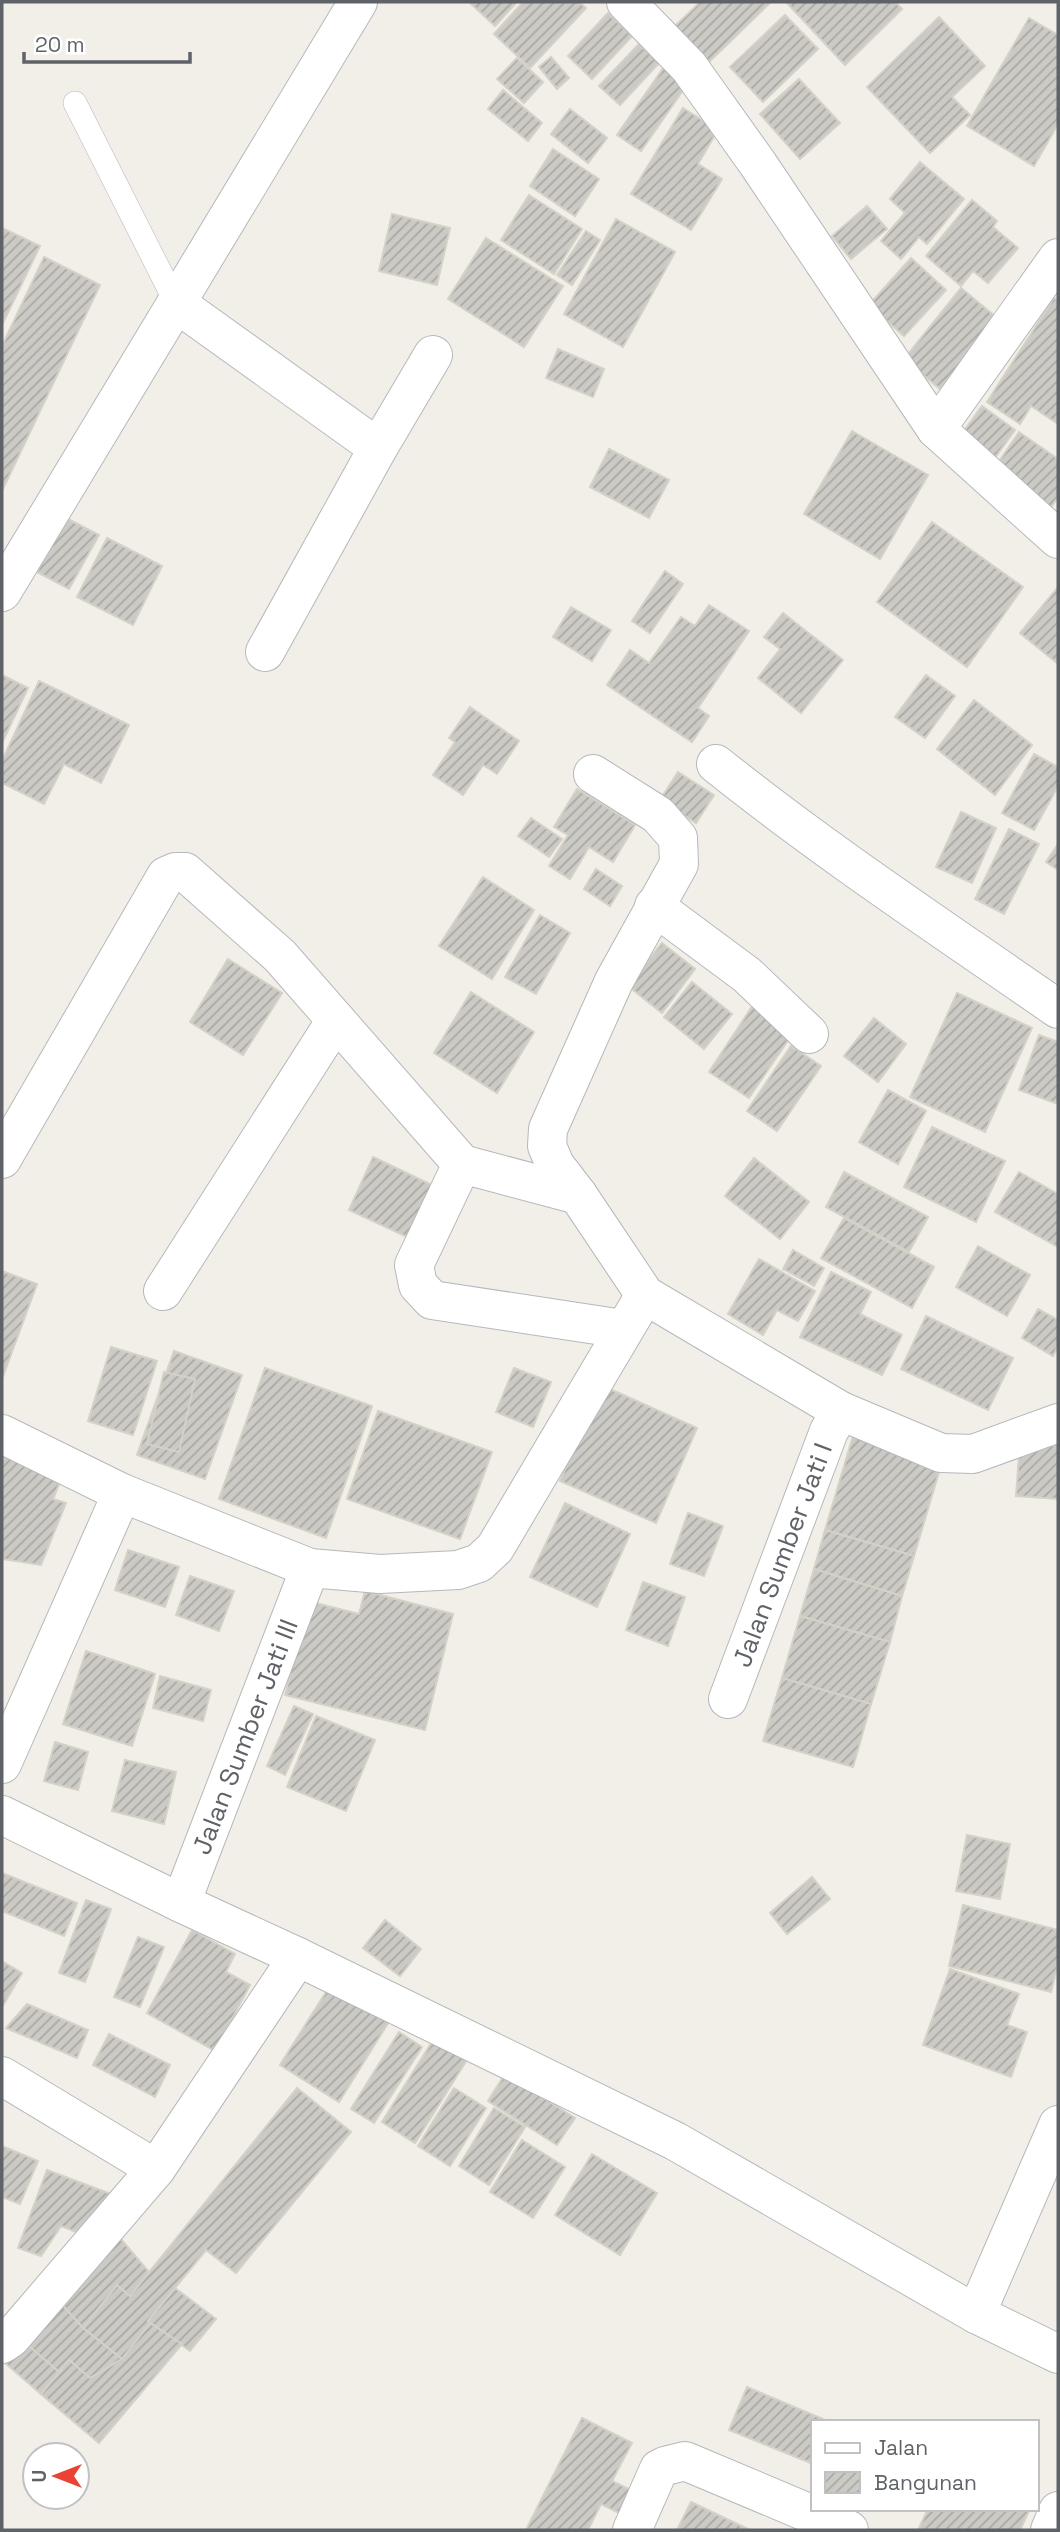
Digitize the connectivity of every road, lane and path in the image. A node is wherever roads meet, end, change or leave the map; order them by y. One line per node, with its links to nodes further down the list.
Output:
1 (358, 2): 5 (street)
2 (625, 2): 7 (street)
3 (75, 103): 5 (lane)
4 (1058, 258): 7 (street)
5 (176, 303): 8 (street); 10 (street)
6 (433, 355): 8 (street)
7 (936, 429): 9 (street)
8 (379, 448): 11 (street)
9 (1058, 539)
10 (2, 592)
11 (265, 652)
12 (716, 764): 15 (street)
13 (593, 774): 14 (street)
14 (654, 906): 17 (street); 20 (street)
15 (1058, 1009)
16 (336, 1020): 18 (street); 19 (street); 21 (street)
17 (808, 1034)
18 (2, 1160)
19 (462, 1164): 20 (street); 23 (street)
20 (578, 1195): 22 (street)
21 (163, 1291)
22 (645, 1295): 23 (street); 24 (street)
23 (624, 1329): 28 (street)
24 (841, 1411): 25 (street); 29 (street, Jalan Sumber Jati I)
25 (1058, 1423)
26 (2, 1434): 27 (street)
27 (122, 1493): 28 (street); 30 (street)
28 (310, 1569): 32 (street, Jalan Sumber Jati III)
29 (727, 1699)
30 (2, 1764)
31 (2, 1815): 32 (street)
32 (180, 1903): 33 (street)
33 (298, 1957): 36 (street); 37 (street)
34 (2, 2076): 36 (street)
35 (1058, 2125): 37 (street)
36 (156, 2169): 38 (street)
37 (976, 2314): 39 (street)
38 (2, 2344)
39 (1058, 2354)
40 (1058, 2511): 43 (street)
41 (632, 2530): 42 (street)
42 (849, 2530)
43 (1050, 2530)

